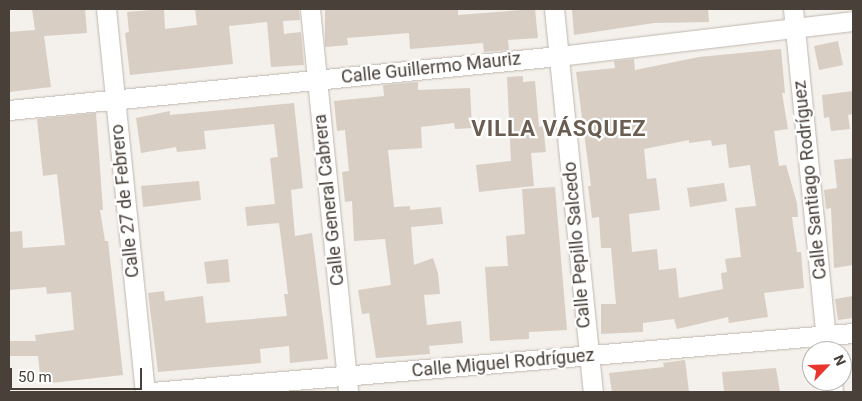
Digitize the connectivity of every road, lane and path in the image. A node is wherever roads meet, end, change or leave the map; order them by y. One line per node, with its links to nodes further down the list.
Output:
1 (106, 9): 8 (street, Calle 27 de Febrero)
2 (310, 9): 7 (street, Calle General Cabrera)
3 (554, 9): 6 (street, Calle Pepillo Salcedo)
4 (794, 18): 5 (street, Calle Guillermo Mauriz); 6 (street, Calle Guillermo Mauriz); 11 (street, Calle Santiago Rodríguez)
5 (853, 22)
6 (558, 56): 7 (street, Calle Guillermo Mauriz); 14 (street, Calle Pepillo Salcedo)
7 (318, 79): 8 (street, Calle Guillermo Mauriz); 15 (street, Calle General Cabrera)
8 (114, 100): 9 (street, Calle Guillermo Mauriz); 16 (street, Calle 27 de Febrero)
9 (9, 110)
10 (853, 333): 12 (street, Calle Miguel Rodríguez)
11 (826, 341)
12 (833, 341)
13 (802, 345): 14 (street, Calle Miguel Rodríguez)
14 (587, 356): 15 (street, Calle Miguel Rodríguez); 18 (street, Calle Pepillo Salcedo)
15 (347, 384): 17 (street, Calle Miguel Rodríguez)
16 (145, 392)
17 (152, 392)
18 (593, 392)

